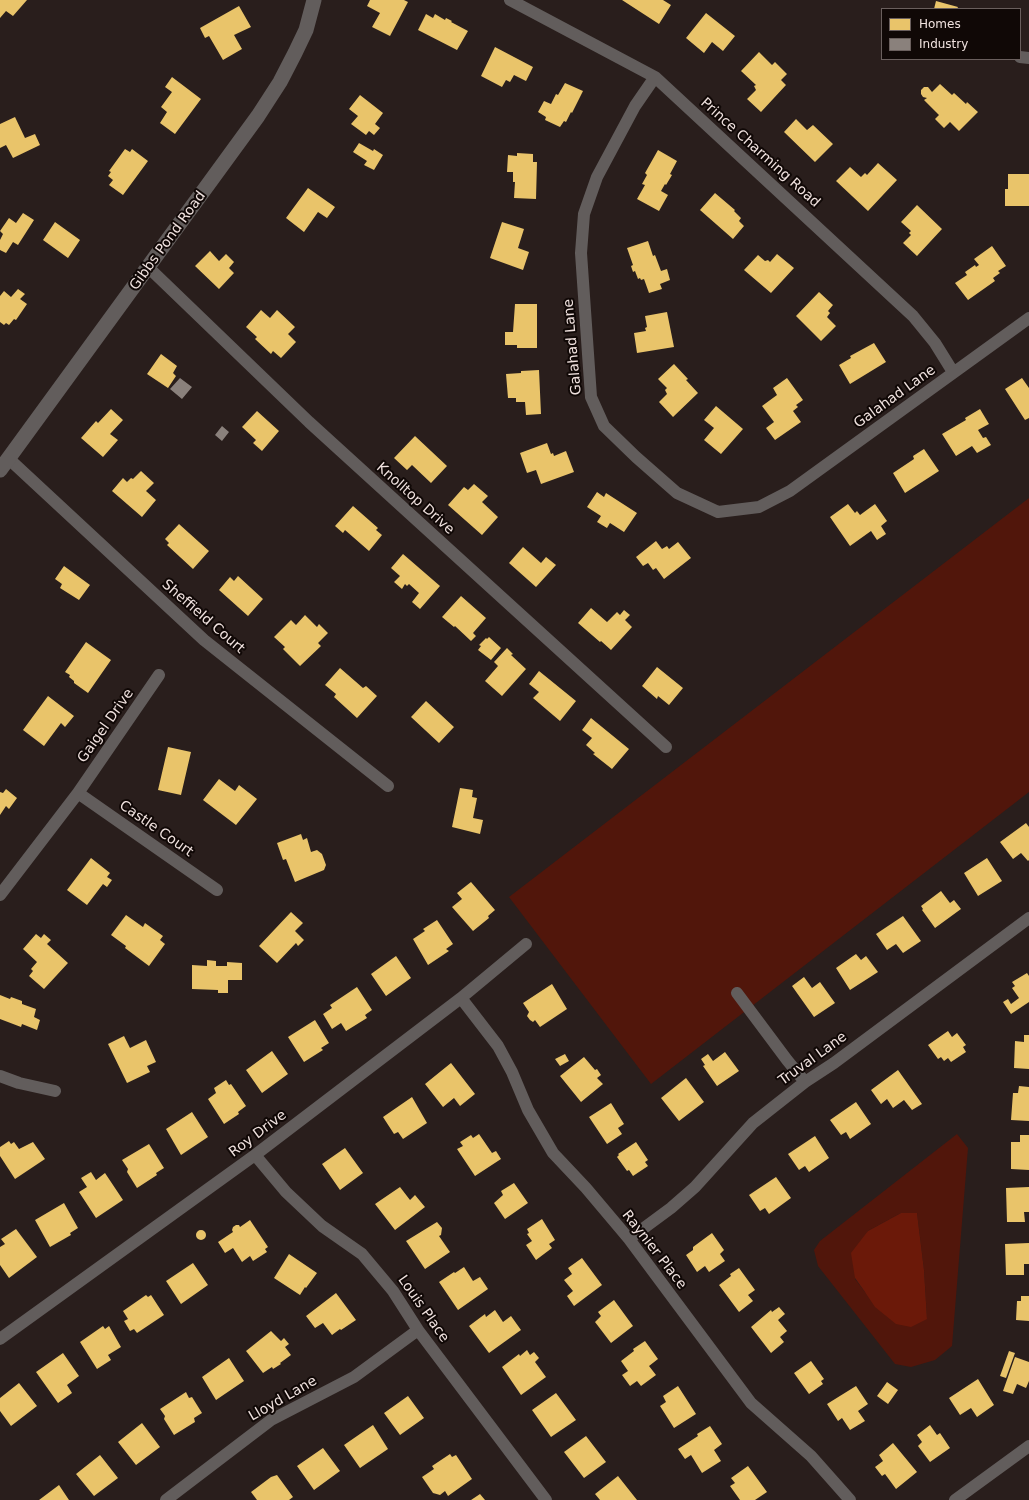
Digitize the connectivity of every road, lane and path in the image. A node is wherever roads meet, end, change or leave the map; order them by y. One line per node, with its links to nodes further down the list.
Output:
1 (314, 0): 4 (street, Gibbs Pond Road)
2 (510, 0): 3 (street, Prince Charming Road)
3 (655, 77): 6 (street, Prince Charming Road); 6 (street, Galahad Lane)
4 (149, 268): 7 (street, Gibbs Pond Road); 9 (street, Knolltop Drive)
5 (1029, 318): 6 (street, Galahad Lane)
6 (953, 372)
7 (4, 464): 10 (street, Sheffield Court)
8 (159, 675): 11 (street, Gaigel Drive)
9 (666, 747)
10 (388, 786)
11 (78, 793): 12 (street, Castle Court); 13 (street, Gaigel Drive)
12 (217, 890)
13 (0, 895)
14 (1029, 918): 19 (street, Truval Lane)
15 (526, 944): 17 (street, Roy Drive)
16 (737, 993): 19 (street)
17 (461, 998): 21 (street, Roy Drive); 22 (street, Raynier Place)
18 (0, 1076): 20 (street)
19 (805, 1082): 22 (street, Truval Lane)
20 (55, 1091)
21 (255, 1155): 23 (street, Louis Place); 24 (street, Roy Drive)
22 (629, 1239): 28 (street, Raynier Place)
23 (418, 1330): 26 (street, Lloyd Lane); 27 (street, Louis Place)
24 (0, 1339)
25 (1029, 1446): 29 (street)
26 (166, 1500)
27 (546, 1500)
28 (850, 1500)
29 (954, 1500)

